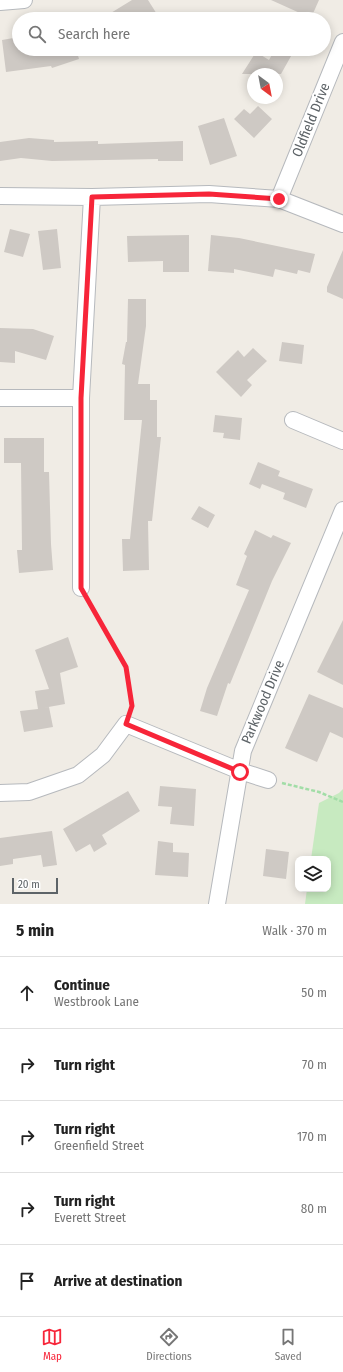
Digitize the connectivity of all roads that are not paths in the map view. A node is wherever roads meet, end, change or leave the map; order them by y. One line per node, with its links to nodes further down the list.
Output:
1 (24, 0): 2 (street)
2 (0, 2)
3 (343, 42): 6 (street, Oldfield Drive)
4 (0, 196): 5 (street)
5 (92, 197): 6 (street); 9 (street)
6 (279, 199): 7 (street)
7 (343, 224)
8 (0, 398): 9 (street)
9 (81, 398): 13 (street)
10 (293, 420): 11 (street)
11 (343, 441)
12 (343, 510): 14 (street, Parkwood Drive)
13 (81, 588)
14 (240, 772): 15 (street); 16 (street); 17 (street, Parkwood Drive)
15 (268, 780)
16 (0, 793)
17 (217, 904)

